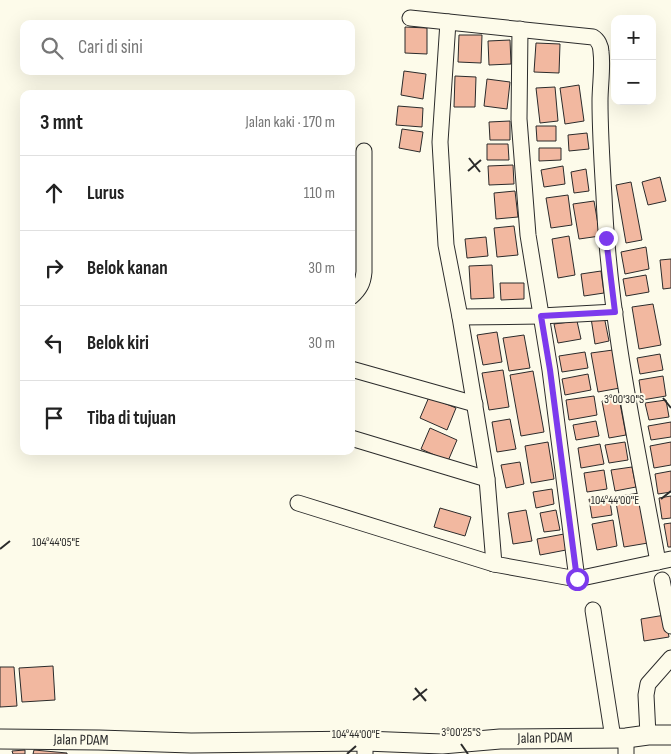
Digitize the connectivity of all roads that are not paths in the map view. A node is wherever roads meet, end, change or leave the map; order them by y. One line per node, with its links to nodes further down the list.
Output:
1 (410, 18): 2 (street)
2 (448, 22): 3 (street); 8 (street)
3 (520, 29): 6 (street); 7 (street)
4 (364, 151): 5 (street)
5 (355, 293)
6 (615, 312): 7 (street); 14 (street)
7 (541, 316): 8 (street); 16 (street)
8 (460, 317): 10 (street)
9 (355, 370): 10 (street)
10 (475, 404): 12 (street)
11 (355, 439): 12 (street)
12 (487, 479): 15 (street)
13 (298, 503): 15 (street)
14 (664, 560): 16 (street)
15 (494, 564): 16 (street)
16 (577, 579)
17 (662, 580): 19 (street)
18 (593, 610): 24 (street)
19 (671, 626)
20 (671, 658): 21 (street)
21 (648, 735): 22 (street, Jalan PDAM); 24 (street, Jalan PDAM)
22 (671, 735)
23 (0, 739): 25 (street, Jalan PDAM)
24 (622, 743): 26 (street, Jalan PDAM)
25 (365, 747): 26 (street, Jalan PDAM)
26 (442, 749)

